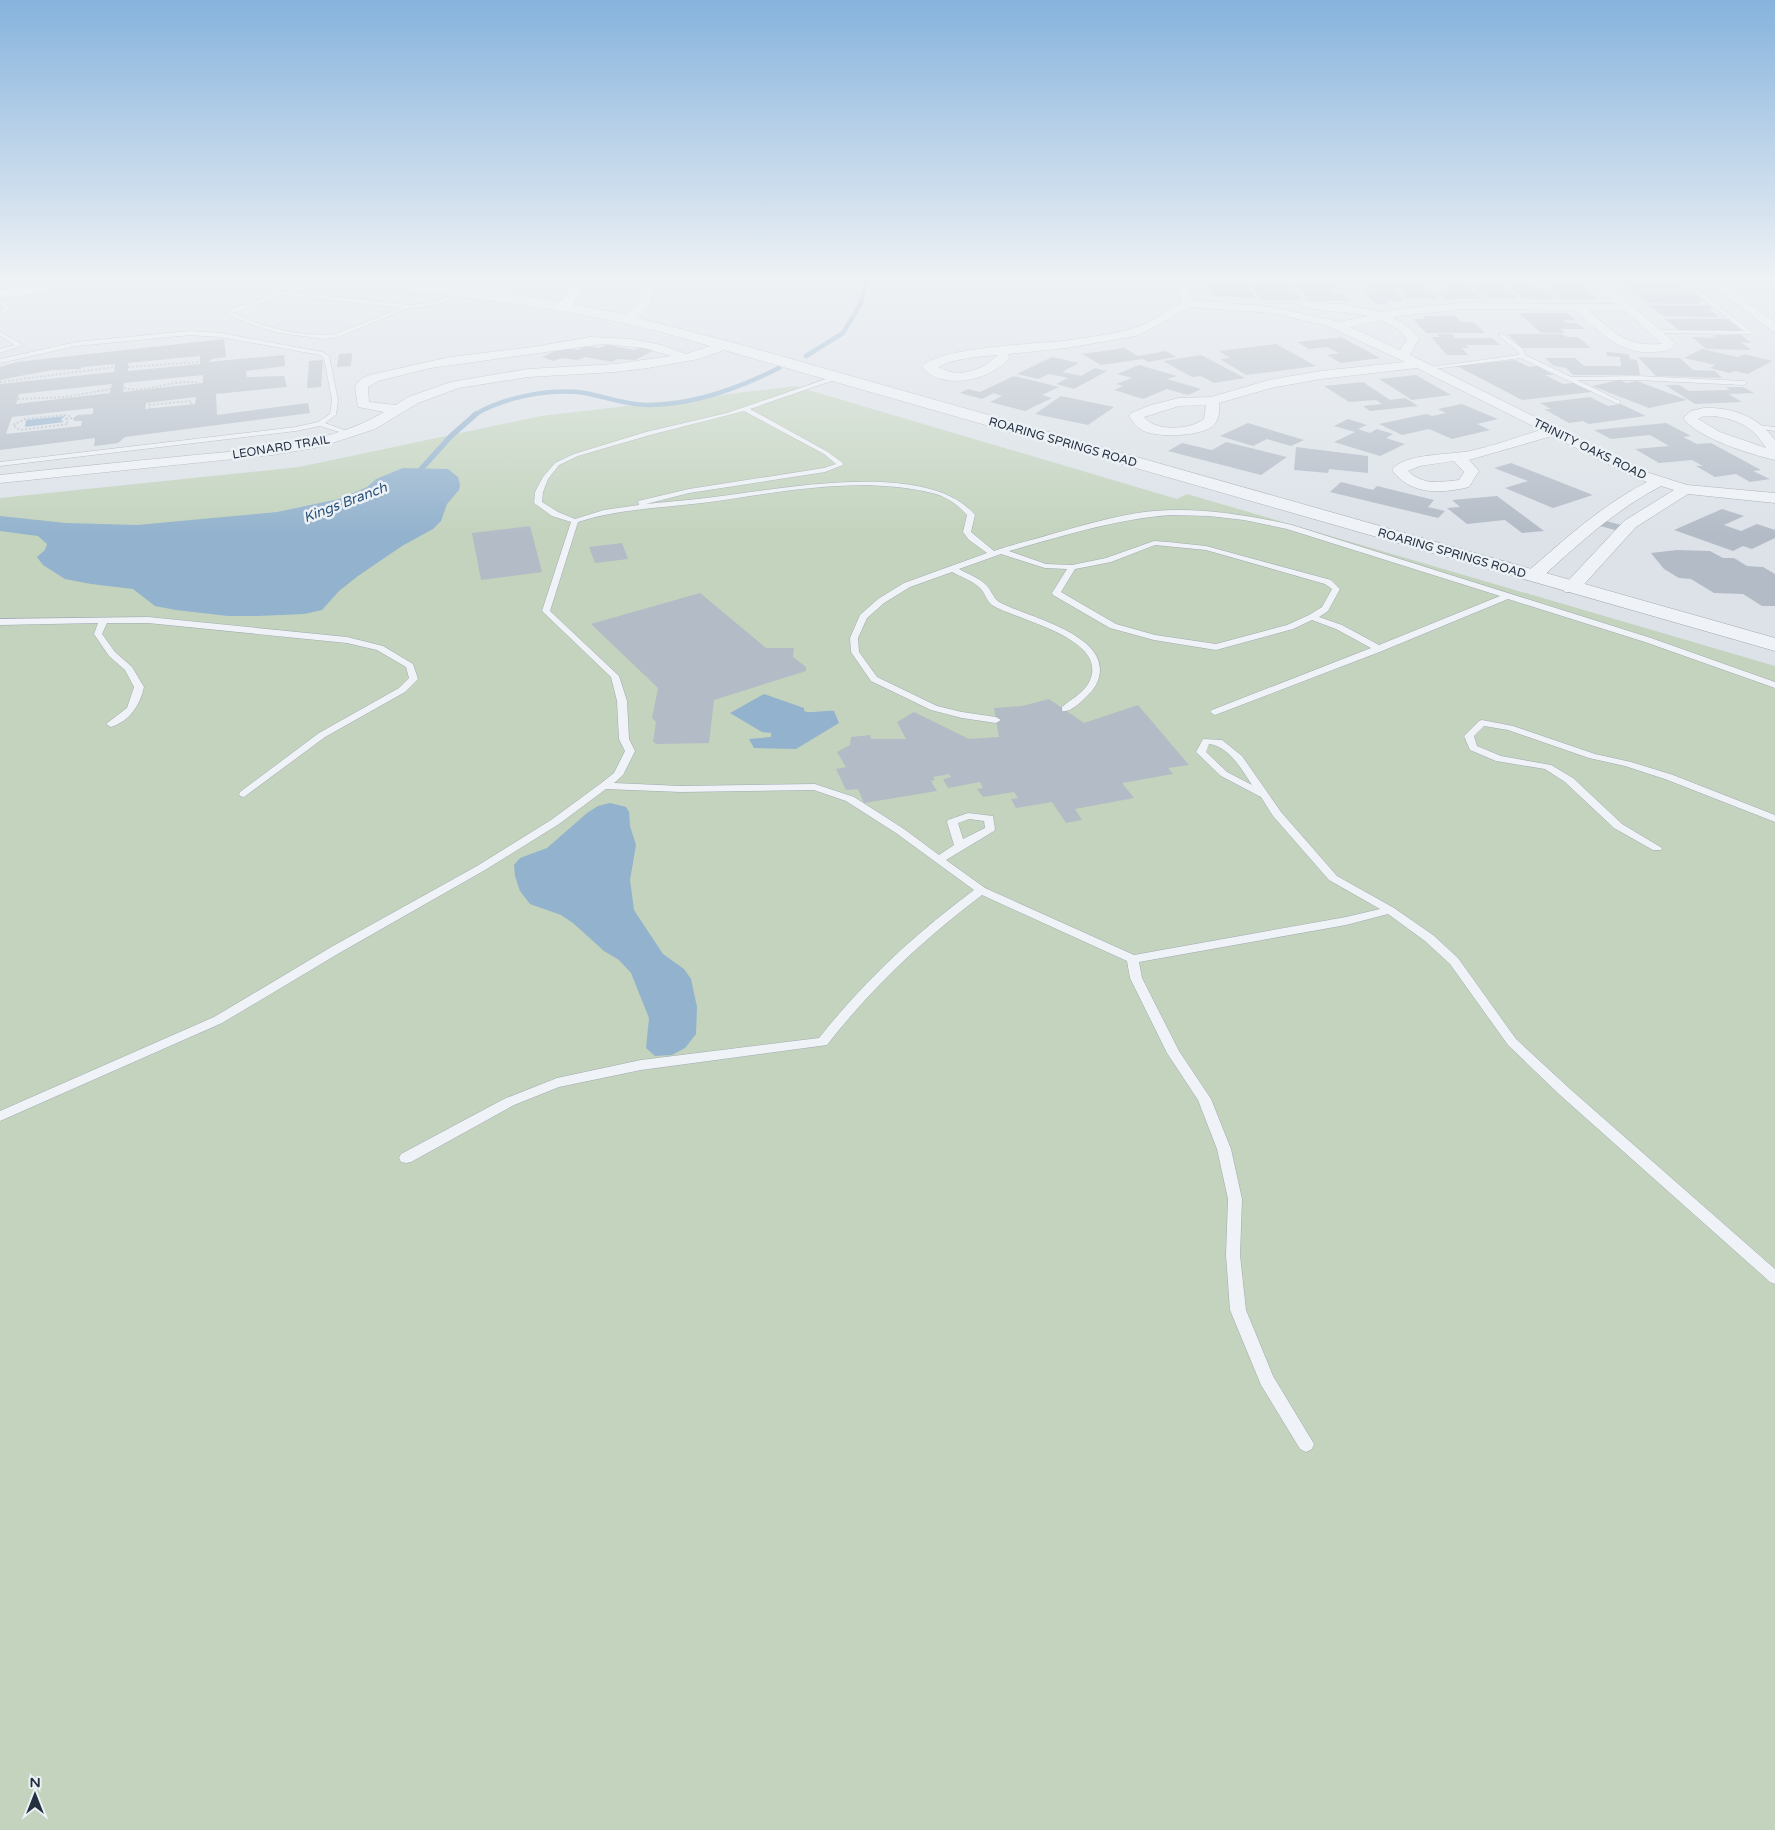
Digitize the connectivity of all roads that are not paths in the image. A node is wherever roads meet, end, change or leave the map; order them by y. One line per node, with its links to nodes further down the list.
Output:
1 (329, 365): 17 (lane)
2 (421, 365): 15 (street)
3 (632, 365): 15 (street, LEONARD TRAIL)
4 (797, 365): 10 (street, ROARING SPRINGS ROAD)
5 (931, 365): 6 (street)
6 (997, 365)
7 (1428, 365): 9 (lane)
8 (1543, 365): 11 (lane)
9 (1422, 366): 13 (street); 20 (street, TRINITY OAKS ROAD)
10 (838, 377): 16 (lane); 34 (street, ROARING SPRINGS ROAD)
11 (1570, 378): 12 (lane); 14 (lane)
12 (1744, 382)
13 (1212, 401): 13 (street)
14 (1618, 402)
15 (398, 409): 21 (street, LEONARD TRAIL)
16 (745, 409): 29 (lane); 30 (lane)
17 (320, 424): 21 (lane); 24 (lane)
18 (1757, 427): 19 (lane); 22 (street); 22 (street)
19 (1775, 428)
20 (1554, 431): 23 (street); 26 (street, TRINITY OAKS ROAD)
21 (352, 434): 25 (street, LEONARD TRAIL)
22 (1774, 450)
23 (1458, 457)
24 (0, 464)
25 (0, 479)
26 (1658, 482): 27 (street, TRINITY OAKS ROAD); 34 (street)
27 (1685, 489): 28 (street, TRINITY OAKS ROAD); 35 (street)
28 (1775, 498)
29 (628, 510): 30 (lane); 31 (lane)
30 (575, 521): 47 (lane)
31 (997, 553): 32 (lane); 33 (lane); 36 (lane)
32 (1072, 567): 37 (lane); 37 (lane)
33 (953, 569): 43 (lane); 45 (lane)
34 (1533, 576): 35 (street, ROARING SPRINGS ROAD)
35 (1571, 588): 40 (street, ROARING SPRINGS ROAD)
36 (1508, 596): 41 (lane); 42 (lane)
37 (1312, 617): 41 (lane)
38 (104, 620): 39 (lane); 46 (lane); 48 (lane)
39 (0, 622)
40 (1775, 645)
41 (1379, 649): 44 (lane)
42 (1775, 685)
43 (1065, 709)
44 (1215, 712)
45 (996, 720)
46 (111, 724)
47 (604, 786): 53 (lane); 57 (lane)
48 (244, 794)
49 (1264, 795): 49 (lane); 55 (lane)
50 (1775, 819): 52 (lane)
51 (960, 846): 53 (lane)
52 (1657, 848)
53 (940, 859): 54 (lane)
54 (981, 890): 56 (lane); 58 (lane)
55 (1390, 910): 56 (lane); 59 (lane)
56 (1133, 959): 60 (lane)
57 (0, 1116)
58 (406, 1158)
59 (1775, 1278)
60 (1306, 1444)

